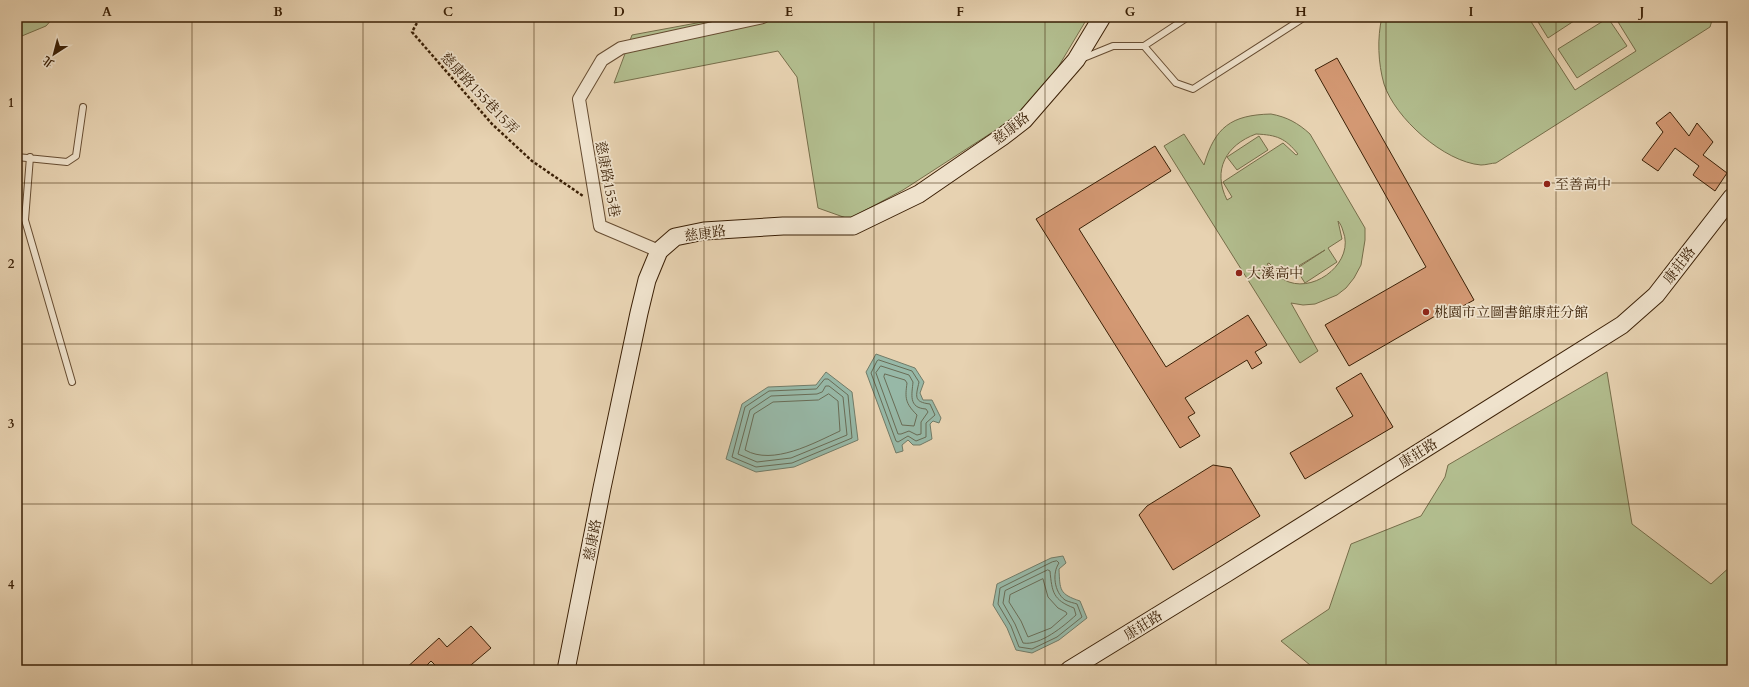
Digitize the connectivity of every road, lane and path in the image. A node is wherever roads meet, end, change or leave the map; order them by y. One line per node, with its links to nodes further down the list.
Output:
1 (430, 17): 12 (path, 慈康路155巷15弄)
2 (763, 17): 12 (street, 慈康路155巷)
3 (1102, 17): 7 (street, 慈康路)
4 (1188, 17): 6 (lane)
5 (1305, 17): 6 (lane)
6 (1144, 46): 7 (lane)
7 (1076, 60): 13 (street, 慈康路)
8 (83, 106): 10 (lane)
9 (17, 156): 10 (lane)
10 (30, 157): 14 (lane)
11 (1732, 197): 16 (street, 康莊路)
12 (596, 206): 13 (street, 慈康路155巷)
13 (659, 251): 15 (street, 慈康路)
14 (72, 382)
15 (566, 670)
16 (1069, 670)

